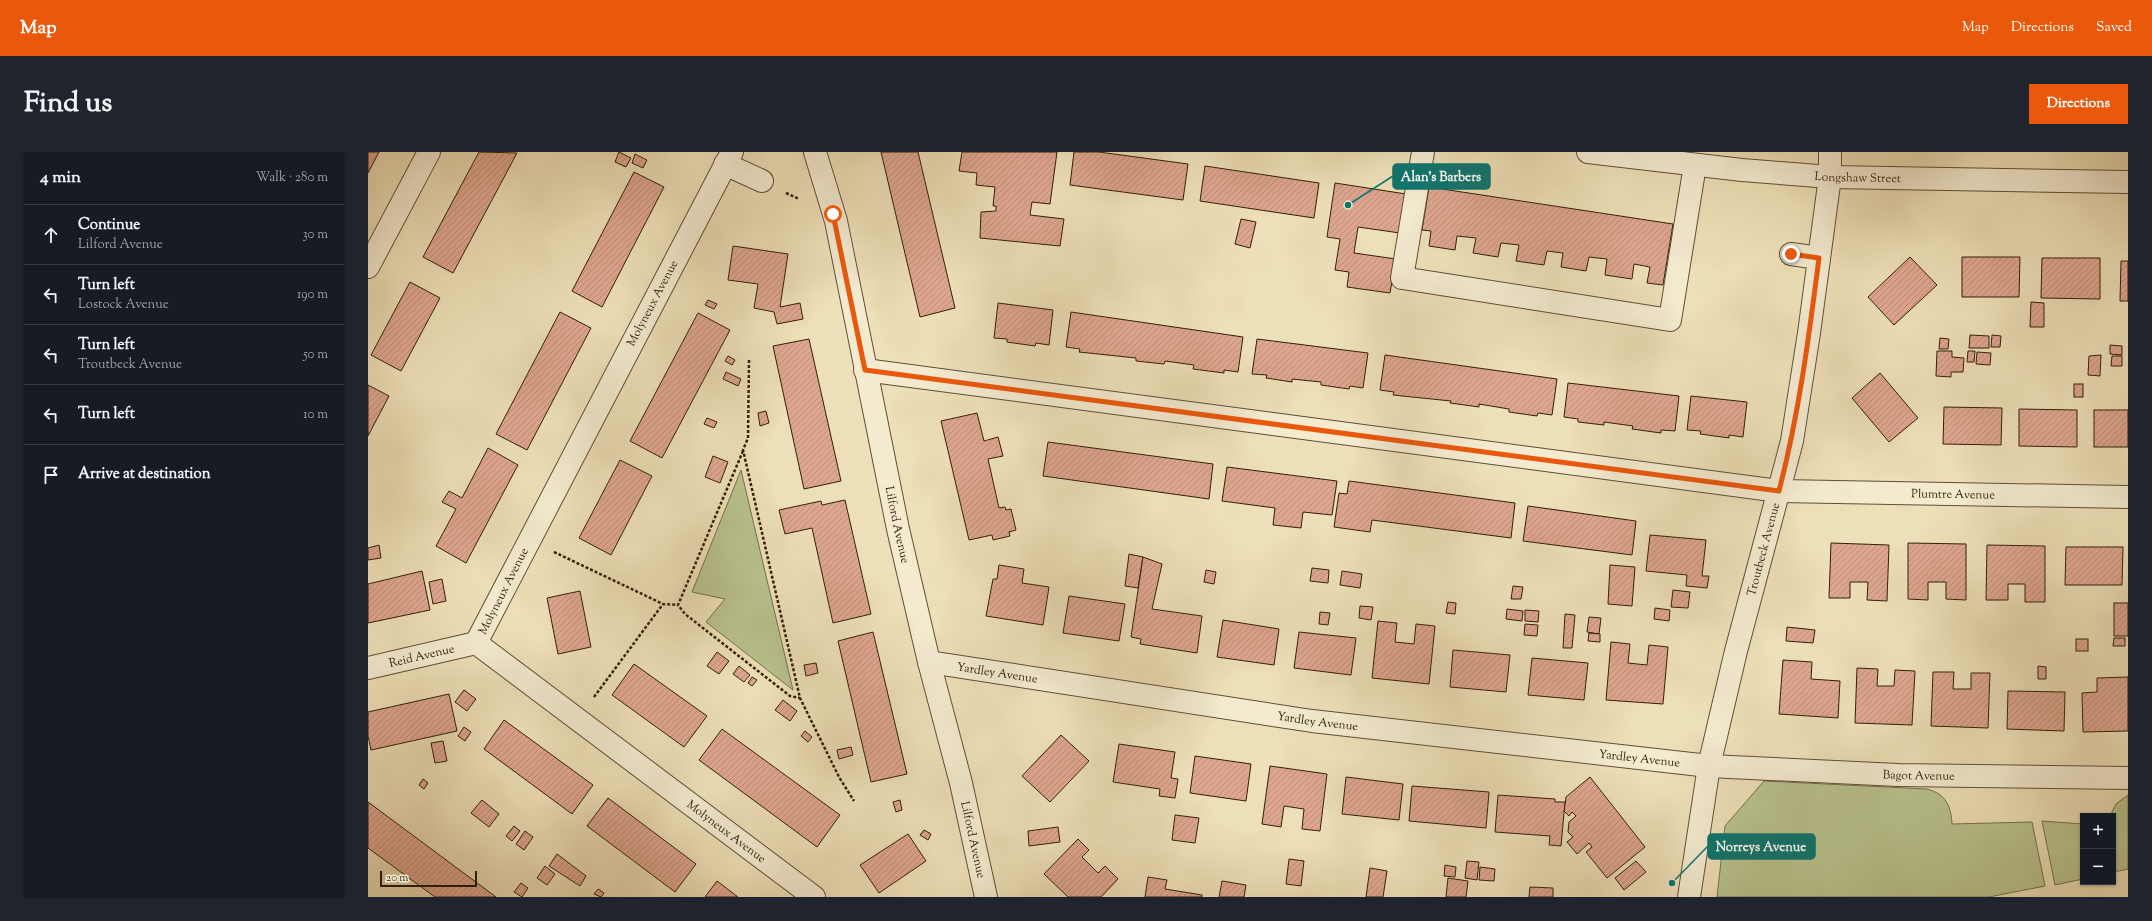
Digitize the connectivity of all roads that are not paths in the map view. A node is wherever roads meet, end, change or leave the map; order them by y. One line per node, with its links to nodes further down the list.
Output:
1 (429, 152): 14 (street)
2 (816, 152): 15 (street, Lilford Avenue)
3 (1422, 152): 8 (street)
4 (1588, 152): 6 (street, Longshaw Street)
5 (1830, 152): 9 (street, Troutbeck Avenue)
6 (1659, 157): 8 (street, Longshaw Street)
7 (729, 158): 10 (street, Molyneux Avenue); 18 (street, Molyneux Avenue)
8 (1695, 165): 9 (street, Longshaw Street)
9 (1830, 176): 11 (street, Longshaw Street); 13 (street, Troutbeck Avenue)
10 (762, 181)
11 (2128, 182)
12 (1791, 254): 13 (street)
13 (1819, 258): 16 (street, Troutbeck Avenue)
14 (368, 267)
15 (865, 370): 16 (street, Plumtre Avenue); 19 (street, Lilford Avenue)
16 (1779, 491): 17 (street, Plumtre Avenue); 21 (street, Troutbeck Avenue)
17 (2128, 497)
18 (476, 643): 20 (street, Reid Avenue); 23 (street, Molyneux Avenue)
19 (929, 662): 21 (street, Yardley Avenue); 24 (street, Lilford Avenue)
20 (368, 668)
21 (1709, 766): 22 (street, Bagot Avenue); 25 (street, Troutbeck Avenue)
22 (2128, 778)
23 (814, 897)
24 (986, 897)
25 (1689, 897)

